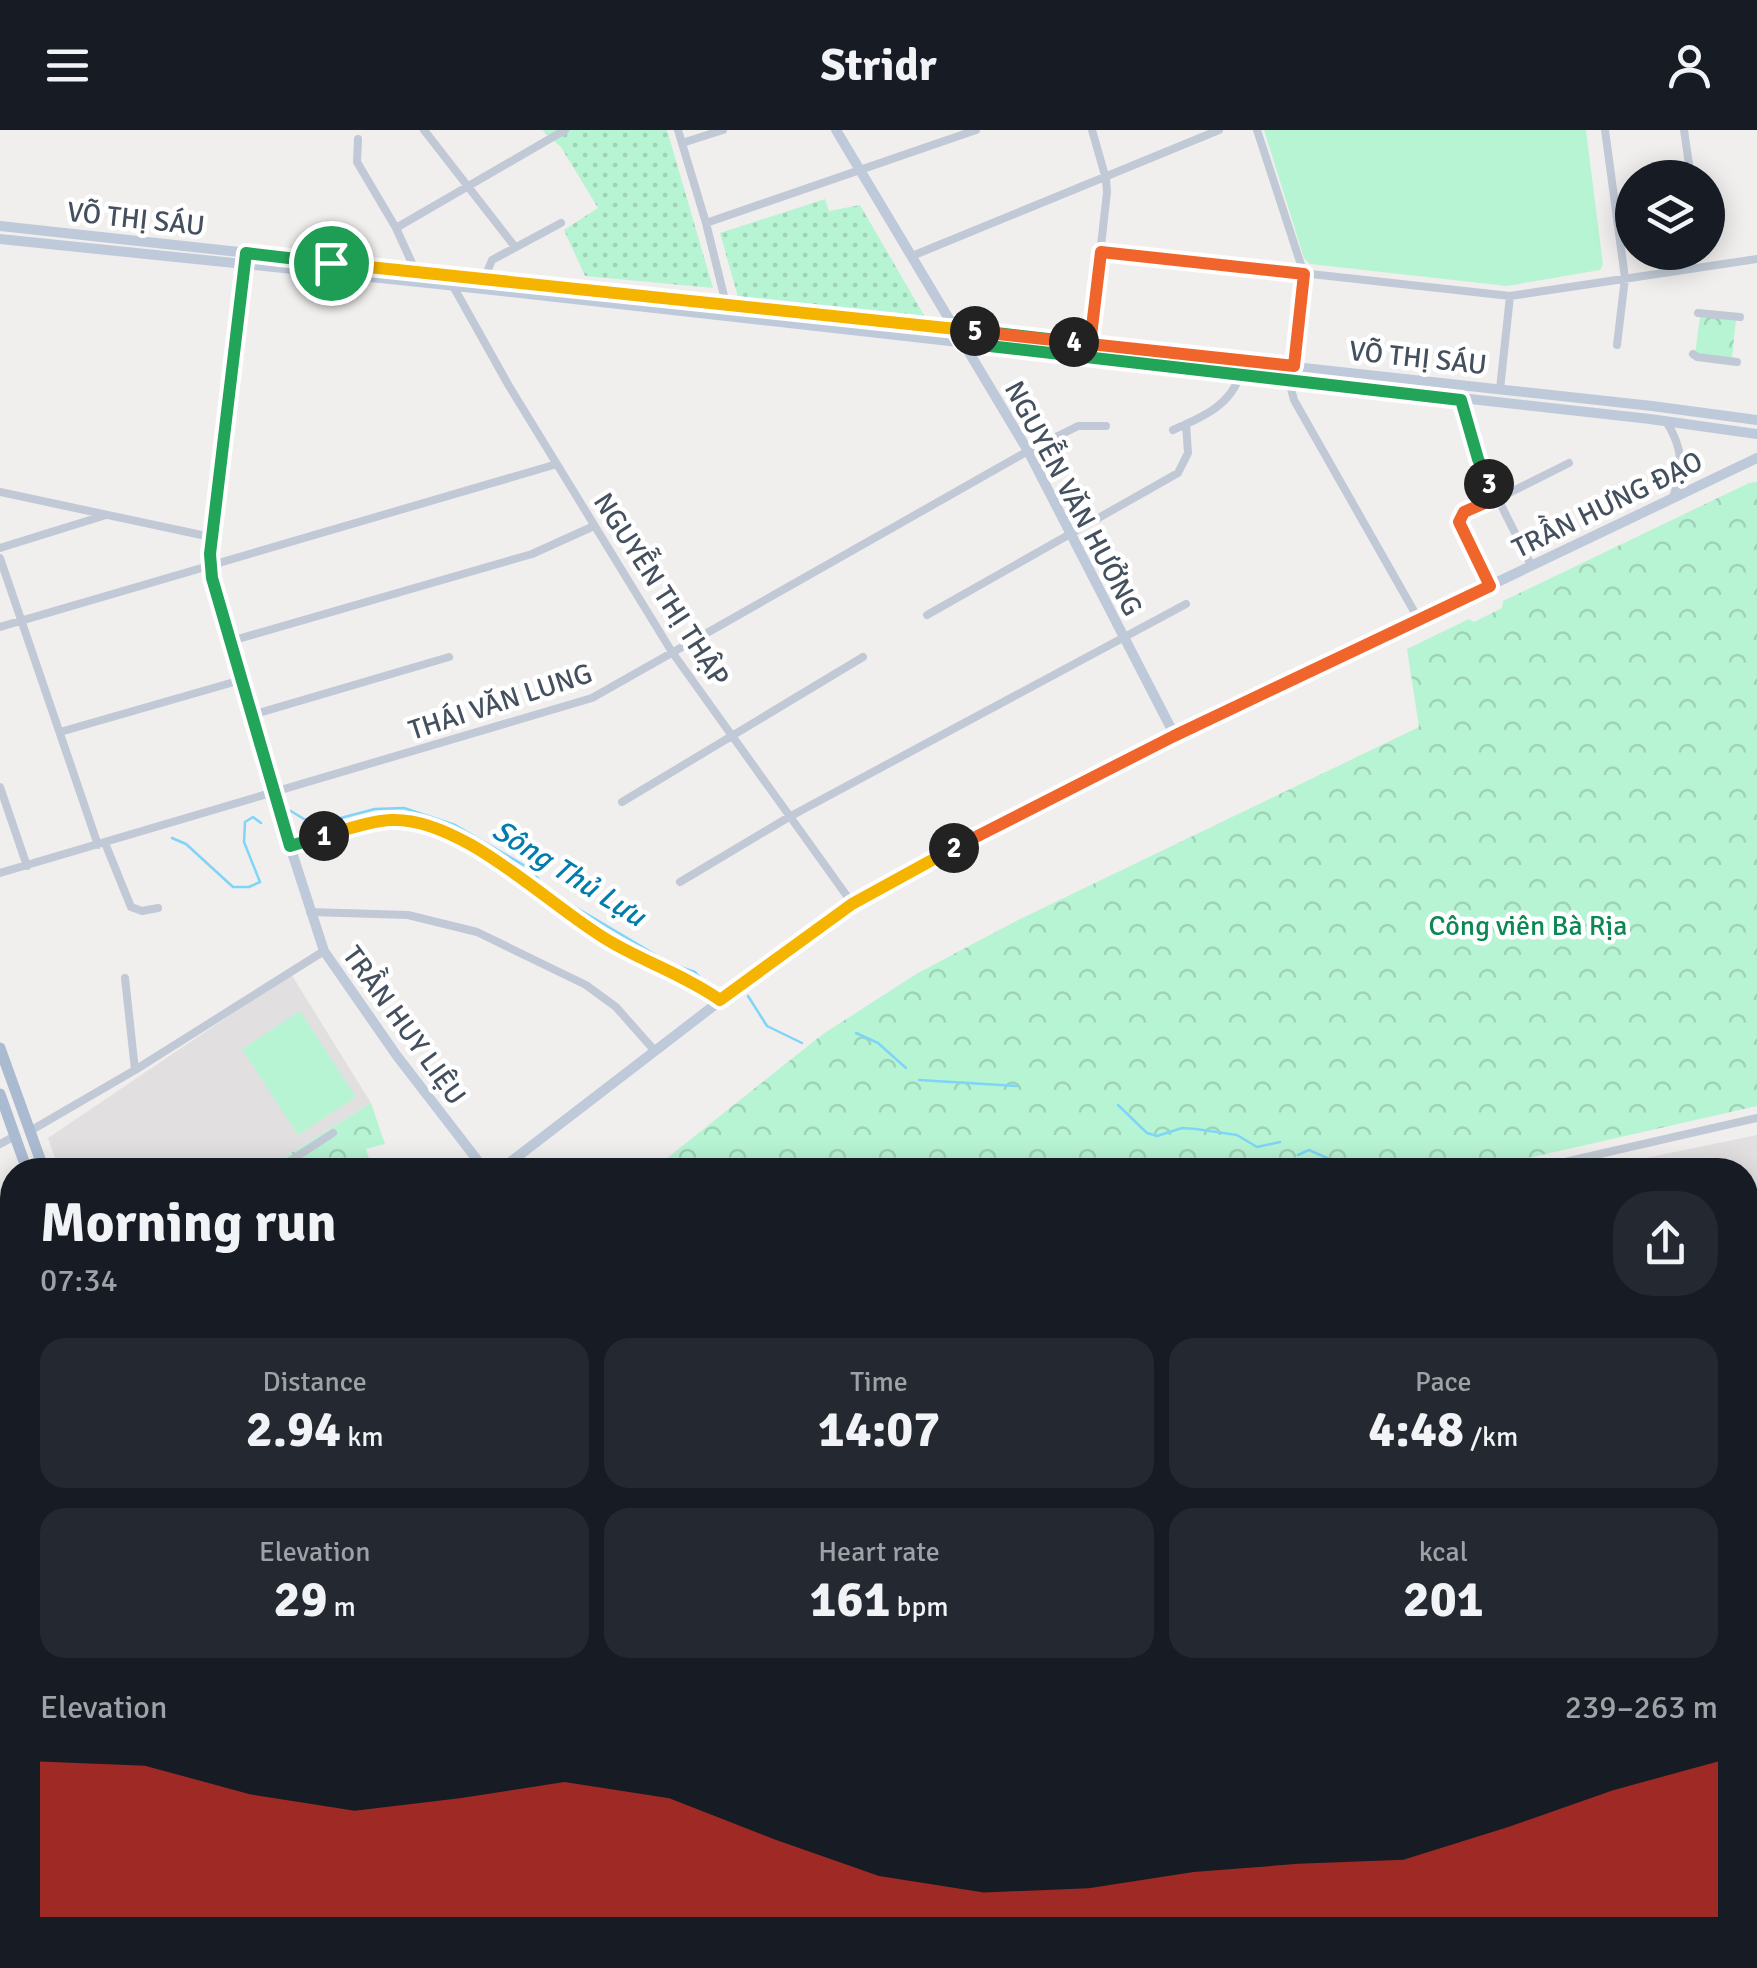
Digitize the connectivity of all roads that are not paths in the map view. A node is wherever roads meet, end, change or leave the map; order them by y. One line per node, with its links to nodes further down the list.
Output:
1 (424, 130): 17 (street)
2 (565, 130): 17 (street)
3 (678, 130): 13 (street)
4 (723, 130): 13 (street)
5 (836, 130): 15 (main road, NGUYỄN VĂN HƯỞNG)
6 (976, 130): 15 (street)
7 (1092, 130): 16 (street)
8 (1219, 130): 16 (street)
9 (1257, 130): 32 (street)
10 (1604, 130): 34 (street)
11 (1684, 130): 14 (street)
12 (358, 138): 21 (street)
13 (682, 142): 18 (street)
14 (1688, 160)
15 (860, 169): 18 (street); 25 (main road, NGUYỄN VĂN HƯỞNG)
16 (1106, 179): 24 (street); 25 (street)
17 (469, 186): 21 (street); 23 (street)
18 (706, 223): 38 (street)
19 (561, 224): 23 (street)
20 (0, 226): 27 (main road, VÕ THỊ SÁU)
21 (396, 228): 30 (street)
22 (0, 239): 27 (main road, VÕ THỊ SÁU)
23 (515, 247): 33 (street)
24 (1101, 252): 32 (street); 44 (street)
25 (912, 256): 42 (main road, NGUYỄN VĂN HƯỞNG)
26 (1757, 258): 28 (street)
27 (245, 259): 30 (main road, VÕ THỊ SÁU); 35 (main road, VÕ THỊ SÁU); 69 (main road, TRẦN HUY LIỆU)
28 (1725, 263)
29 (1677, 270): 34 (street)
30 (416, 272): 31 (main road, VÕ THỊ SÁU)
31 (431, 272): 33 (main road, VÕ THỊ SÁU); 35 (main road)
32 (1304, 274): 37 (street); 48 (street)
33 (485, 277): 38 (main road, VÕ THỊ SÁU)
34 (1625, 278): 37 (street); 45 (street)
35 (438, 284): 36 (main road, VÕ THỊ SÁU)
36 (453, 286): 41 (main road, VÕ THỊ SÁU); 62 (street, NGUYỄN THỊ THẬP)
37 (1510, 296): 51 (street)
38 (728, 304): 41 (street); 42 (main road, VÕ THỊ SÁU)
39 (1698, 313): 40 (street)
40 (1740, 316)
41 (726, 318): 43 (main road, VÕ THỊ SÁU)
42 (954, 328): 43 (main road, NGUYỄN VĂN HƯỞNG); 44 (main road, VÕ THỊ SÁU)
43 (963, 343): 49 (main road, VÕ THỊ SÁU); 59 (main road, NGUYỄN VĂN HƯỞNG)
44 (1090, 344): 48 (main road, VÕ THỊ SÁU)
45 (1617, 346)
46 (1693, 354): 47 (street)
47 (1737, 362)
48 (1294, 366): 51 (main road, VÕ THỊ SÁU)
49 (1240, 375): 50 (main road, VÕ THỊ SÁU); 55 (street)
50 (1289, 381): 52 (main road, VÕ THỊ SÁU); 77 (street)
51 (1500, 389): 53 (main road, VÕ THỊ SÁU)
52 (1461, 400): 54 (main road, VÕ THỊ SÁU); 65 (street)
53 (1757, 420)
54 (1666, 421): 58 (main road, VÕ THỊ SÁU); 64 (street)
55 (1186, 424): 57 (street); 68 (street)
56 (1106, 426): 59 (street, THÁI VĂN LUNG)
57 (1173, 430)
58 (1757, 434)
59 (1028, 452): 68 (main road, NGUYỄN VĂN HƯỞNG); 82 (street, THÁI VĂN LUNG)
60 (1757, 458): 64 (main road, TRẦN HƯNG ĐẠO)
61 (1568, 463): 65 (street)
62 (557, 464): 67 (street, NGUYỄN THỊ THẬP); 73 (street)
63 (0, 492): 66 (street)
64 (1673, 497): 72 (main road, TRẦN HƯNG ĐẠO)
65 (1496, 498): 72 (street); 74 (street)
66 (106, 515): 69 (street); 70 (street)
67 (594, 526): 81 (street); 82 (street, NGUYỄN THỊ THẬP)
68 (1071, 535): 76 (street); 80 (main road, NGUYỄN VĂN HƯỞNG)
69 (211, 538): 73 (main road, TRẦN HUY LIỆU)
70 (0, 548)
71 (0, 558): 78 (street)
72 (1531, 565): 74 (main road, TRẦN HƯNG ĐẠO)
73 (210, 567): 78 (street); 81 (main road, TRẦN HUY LIỆU)
74 (1490, 586): 77 (main road, TRẦN HƯNG ĐẠO)
75 (1186, 604): 80 (street)
76 (927, 615)
77 (1419, 620): 89 (main road, TRẦN HƯNG ĐẠO)
78 (21, 621): 79 (street); 87 (street)
79 (0, 627)
80 (1124, 639): 89 (main road, NGUYỄN VĂN HƯỞNG); 93 (street)
81 (231, 640): 85 (main road, TRẦN HUY LIỆU)
82 (672, 652): 88 (street, NGUYỄN THỊ THẬP); 91 (street, THÁI VĂN LUNG)
83 (449, 657): 86 (street)
84 (862, 657): 88 (street)
85 (241, 680): 86 (main road, TRẦN HUY LIỆU); 87 (street)
86 (252, 716): 91 (main road, TRẦN HUY LIỆU)
87 (60, 732): 94 (street)
88 (731, 736): 92 (street); 93 (street, NGUYỄN THỊ THẬP)
89 (1174, 736): 99 (main road, TRẦN HƯNG ĐẠO)
90 (0, 787): 96 (street)
91 (274, 793): 94 (street, THÁI VĂN LUNG); 95 (main road, TRẦN HUY LIỆU)
92 (622, 802)
93 (790, 817): 98 (street); 99 (street, NGUYỄN THỊ THẬP)
94 (102, 844): 96 (street, THÁI VĂN LUNG); 100 (street)
95 (290, 846): 101 (main road, TRẦN HUY LIỆU); 104 (street)
96 (27, 866): 97 (street, THÁI VĂN LUNG)
97 (0, 874)
98 (680, 882)
99 (852, 904): 104 (main road, TRẦN HƯNG ĐẠO)
100 (158, 908)
101 (310, 912): 102 (main road, TRẦN HUY LIỆU); 106 (street)
102 (324, 950): 107 (street); 117 (main road, TRẦN HUY LIỆU)
103 (125, 978): 107 (street)
104 (720, 1000): 106 (main road, TRẦN HƯNG ĐẠO)
105 (0, 1048): 110 (main road)
106 (654, 1050): 118 (main road, TRẦN HƯNG ĐẠO)
107 (136, 1070): 110 (street)
108 (0, 1094): 112 (main road)
109 (1757, 1118): 119 (street)
110 (30, 1131): 115 (main road)
111 (333, 1133): 116 (street)
112 (15, 1136): 113 (street); 114 (main road)
113 (0, 1144)
114 (23, 1158)
115 (40, 1158)
116 (294, 1158)
117 (476, 1158)
118 (515, 1158)
119 (1582, 1158)

